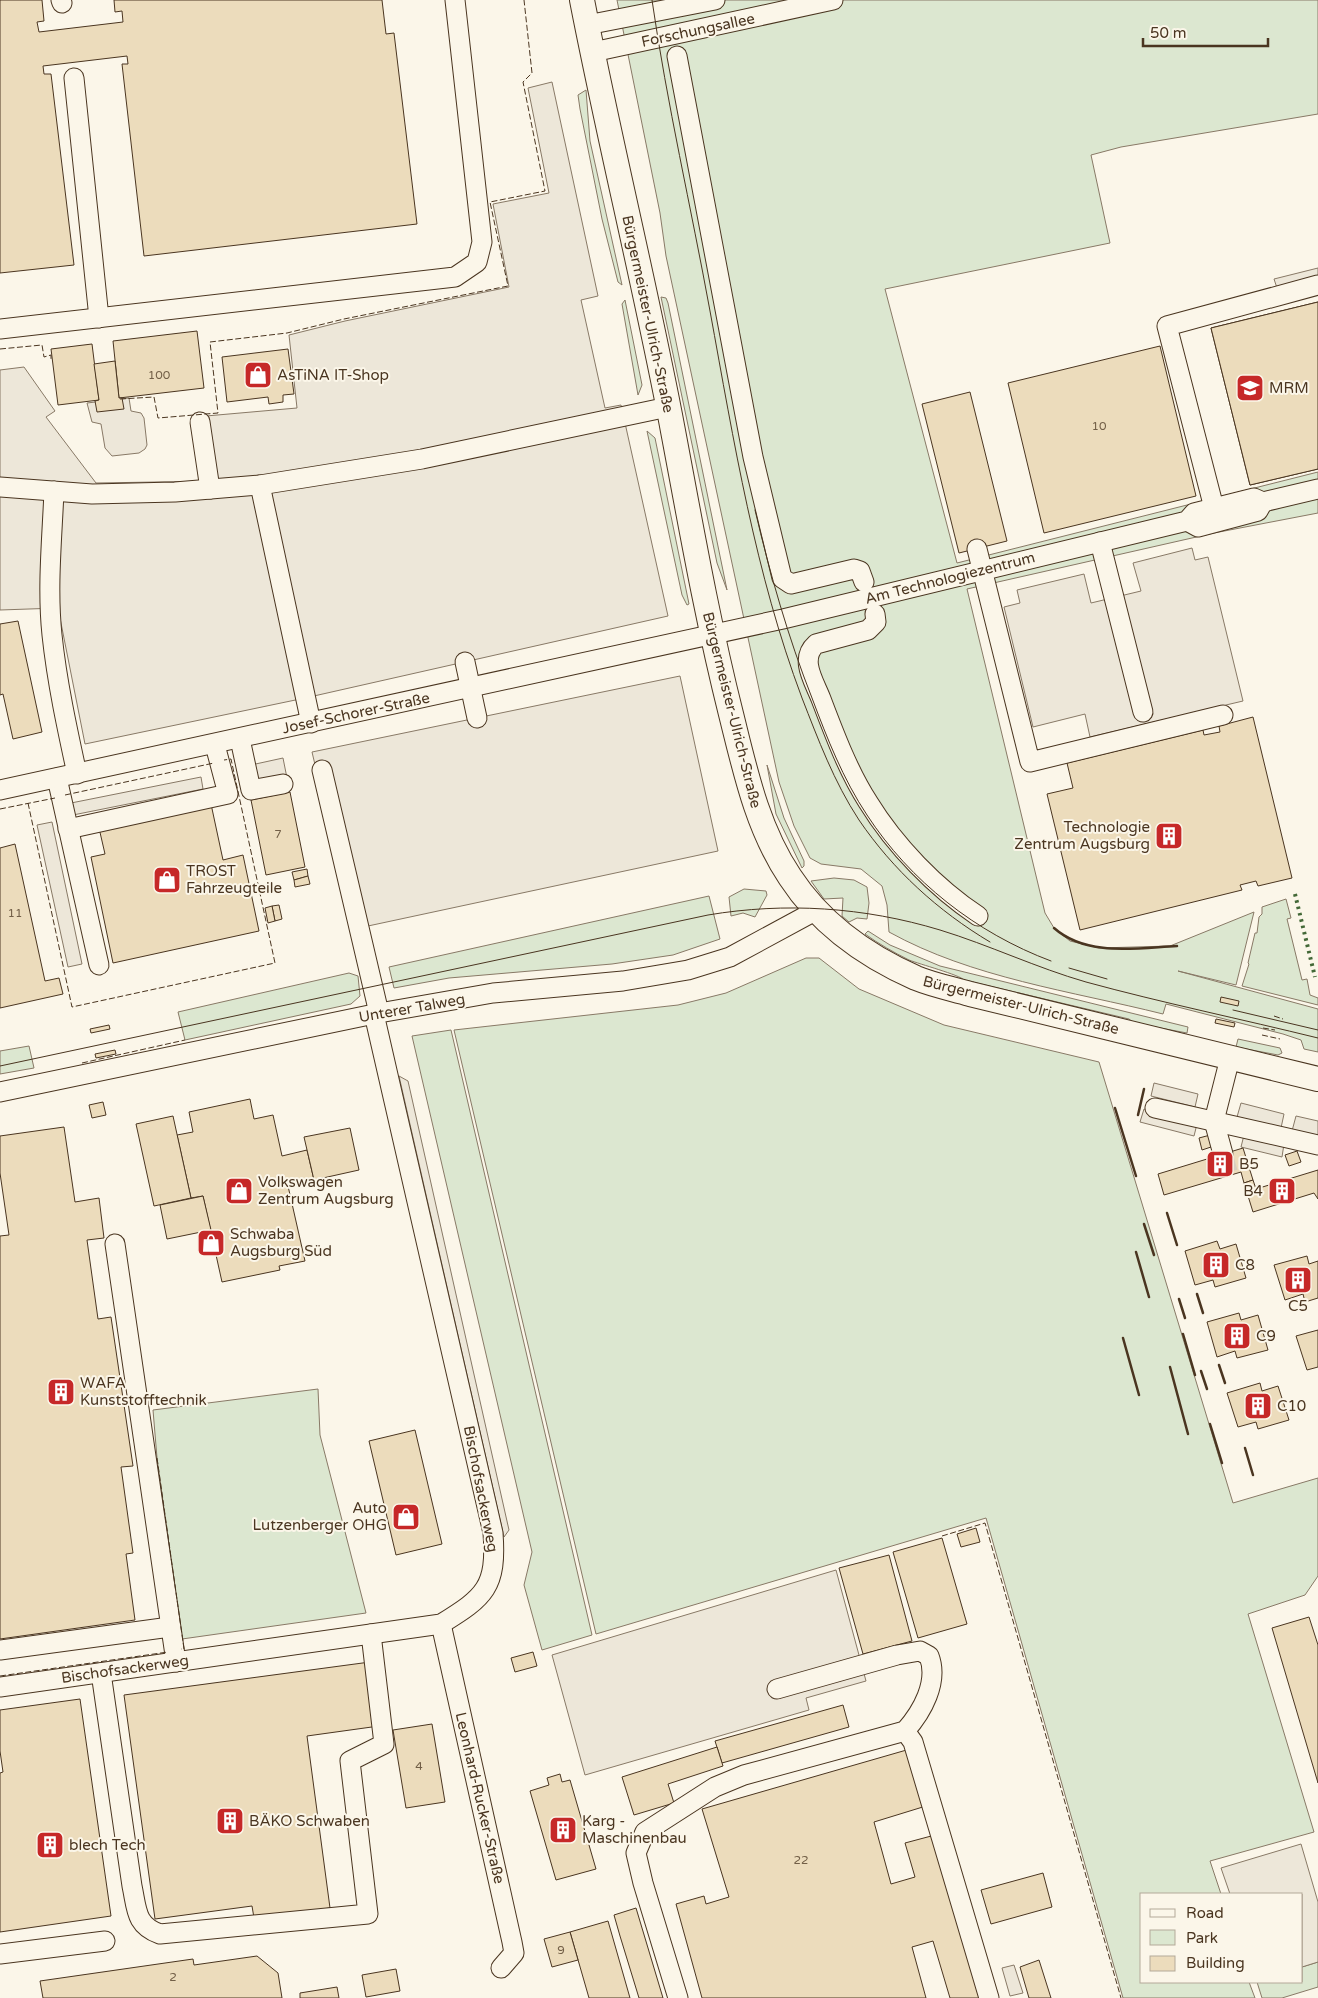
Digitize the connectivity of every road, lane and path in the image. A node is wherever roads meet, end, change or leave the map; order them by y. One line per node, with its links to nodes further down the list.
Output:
1 (454, 0): 10 (street)
2 (582, 0): 5 (main road, Bürgermeister-Ulrich-Straße)
3 (715, 0): 5 (street, Forschungsallee)
4 (833, 0): 6 (street, Forschungsallee)
5 (587, 25): 6 (main road, Bürgermeister-Ulrich-Straße)
6 (593, 52): 12 (main road, Bürgermeister-Ulrich-Straße)
7 (677, 56): 25 (street)
8 (74, 78): 10 (street)
9 (1318, 286): 20 (street)
10 (99, 318): 11 (street)
11 (0, 329)
12 (668, 407): 14 (street); 27 (main road, Bürgermeister-Ulrich-Straße)
13 (200, 422): 16 (street)
14 (260, 485): 16 (street); 33 (street)
15 (0, 487): 18 (street)
16 (210, 489): 18 (street)
17 (1318, 489): 19 (street, Am Technologiezentrum)
18 (54, 491): 37 (street)
19 (1263, 502): 20 (street, Am Technologiezentrum); 21 (street, Am Technologiezentrum)
20 (1214, 508): 21 (street, Am Technologiezentrum)
21 (1188, 521): 22 (street, Am Technologiezentrum)
22 (1100, 542): 24 (street, Am Technologiezentrum); 30 (street)
23 (976, 549): 24 (street)
24 (982, 570): 27 (street, Am Technologiezentrum); 31 (street)
25 (864, 582)
26 (874, 614): 43 (street)
27 (712, 635): 29 (street, Josef-Schorer-Straße); 42 (main road, Bürgermeister-Ulrich-Straße)
28 (465, 662): 29 (street)
29 (471, 688): 32 (street); 33 (street, Josef-Schorer-Straße)
30 (1143, 712)
31 (1223, 715)
32 (477, 718)
33 (311, 723): 34 (street, Josef-Schorer-Straße)
34 (240, 739): 35 (street, Josef-Schorer-Straße); 39 (street)
35 (215, 745): 37 (street, Josef-Schorer-Straße); 41 (street)
36 (322, 770): 45 (street, Bischofsackerweg)
37 (77, 774): 38 (street, Josef-Schorer-Straße)
38 (56, 778): 40 (street, Josef-Schorer-Straße); 41 (street)
39 (283, 784)
40 (0, 790)
41 (68, 829): 44 (street)
42 (816, 911): 45 (street, Unterer Talweg); 46 (main road, Bürgermeister-Ulrich-Straße)
43 (978, 916)
44 (100, 966)
45 (377, 1013): 48 (street, Unterer Talweg); 54 (street, Bischofsackerweg)
46 (1230, 1058): 47 (main road, Bürgermeister-Ulrich-Straße); 50 (street)
47 (1318, 1079)
48 (0, 1092)
49 (1155, 1108): 50 (street)
50 (1214, 1122): 51 (street); 52 (street)
51 (1318, 1146)
52 (1223, 1154)
53 (115, 1244): 55 (street)
54 (441, 1624): 56 (street, Bischofsackerweg); 65 (street, Leonhard-Rucker-Straße)
55 (170, 1628): 57 (street); 58 (street)
56 (371, 1634): 58 (street, Bischofsackerweg); 59 (street)
57 (0, 1650)
58 (176, 1662): 59 (street, Bischofsackerweg)
59 (101, 1673): 60 (street, Bischofsackerweg)
60 (0, 1687)
61 (777, 1689): 62 (street)
62 (905, 1731): 66 (street); 67 (street)
63 (105, 1941): 64 (street)
64 (0, 1954)
65 (501, 1968)
66 (678, 1998)
67 (989, 1998)

